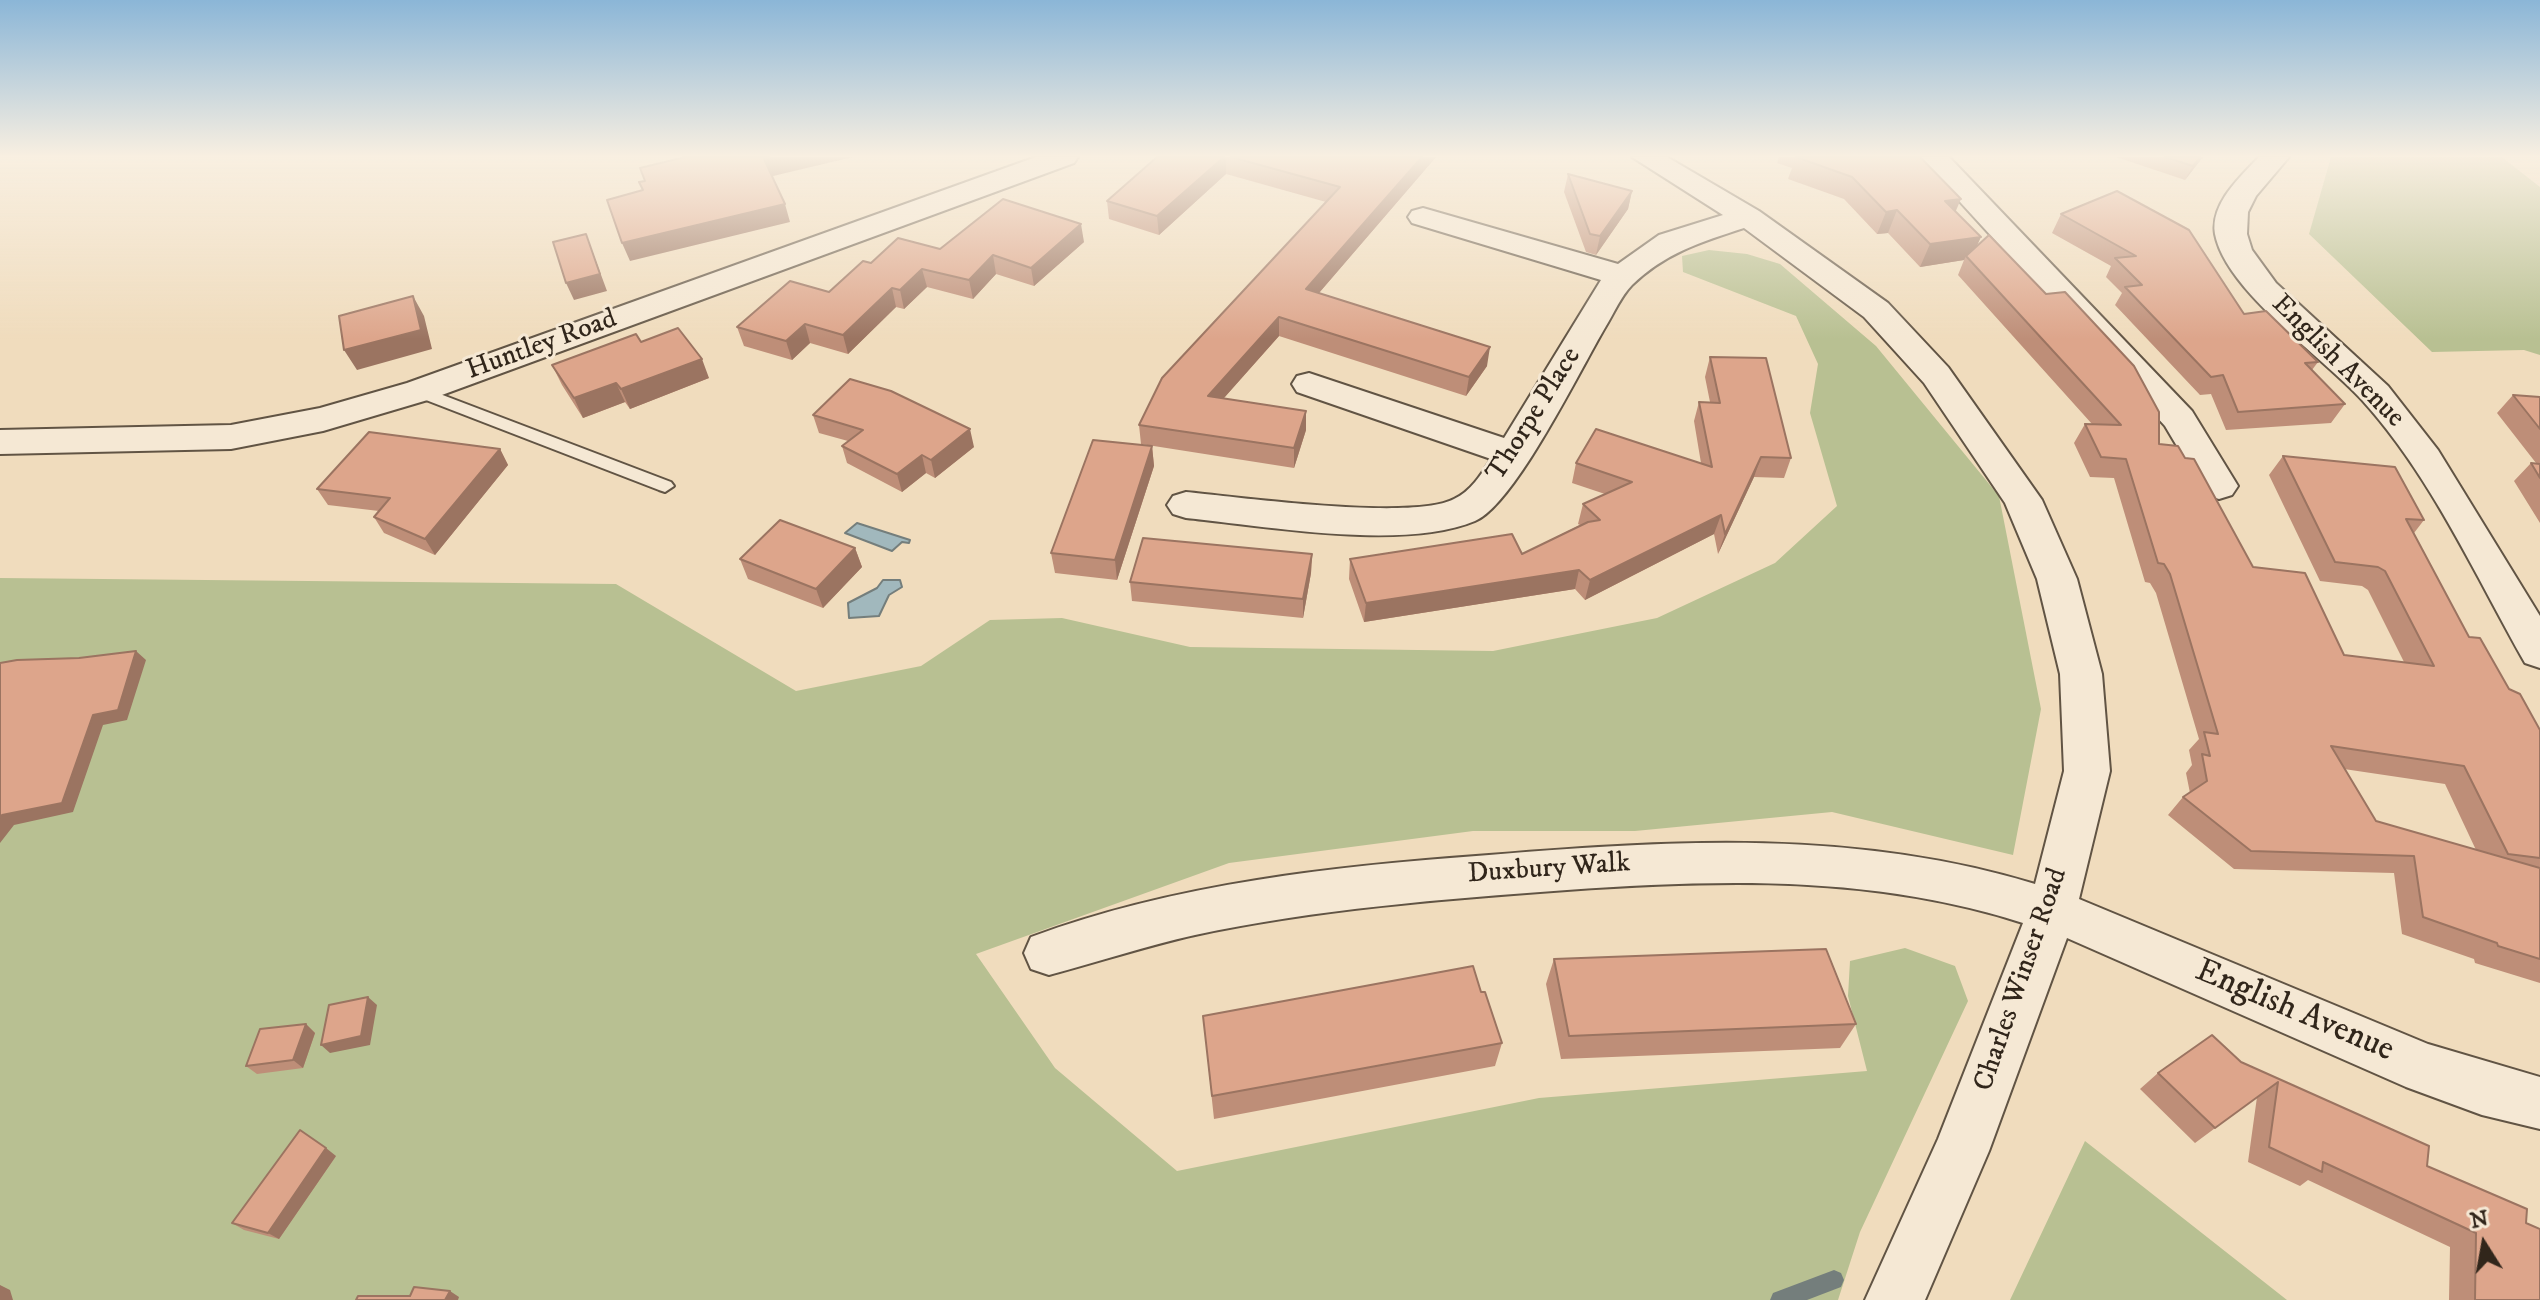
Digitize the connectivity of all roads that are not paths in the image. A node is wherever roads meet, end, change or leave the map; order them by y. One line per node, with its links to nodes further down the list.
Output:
1 (897, 218): 9 (street, Huntley Road)
2 (1425, 218): 7 (street)
3 (1746, 218): 7 (street, Thorpe Place)
4 (1749, 218): 16 (street, Charles Winser Road)
5 (1990, 218): 13 (street)
6 (2232, 218): 15 (street, English Avenue)
7 (1623, 276): 11 (street, Thorpe Place)
8 (1309, 384): 11 (street)
9 (419, 391): 10 (street, Huntley Road); 12 (lane)
10 (0, 442)
11 (1513, 454): 14 (street, Thorpe Place)
12 (665, 486)
13 (2219, 486)
14 (1186, 505)
15 (2540, 652)
16 (2052, 911): 17 (street, Duxbury Walk); 18 (street, English Avenue); 19 (street, Charles Winser Road)
17 (1049, 953)
18 (2540, 1103)
19 (1895, 1300)

